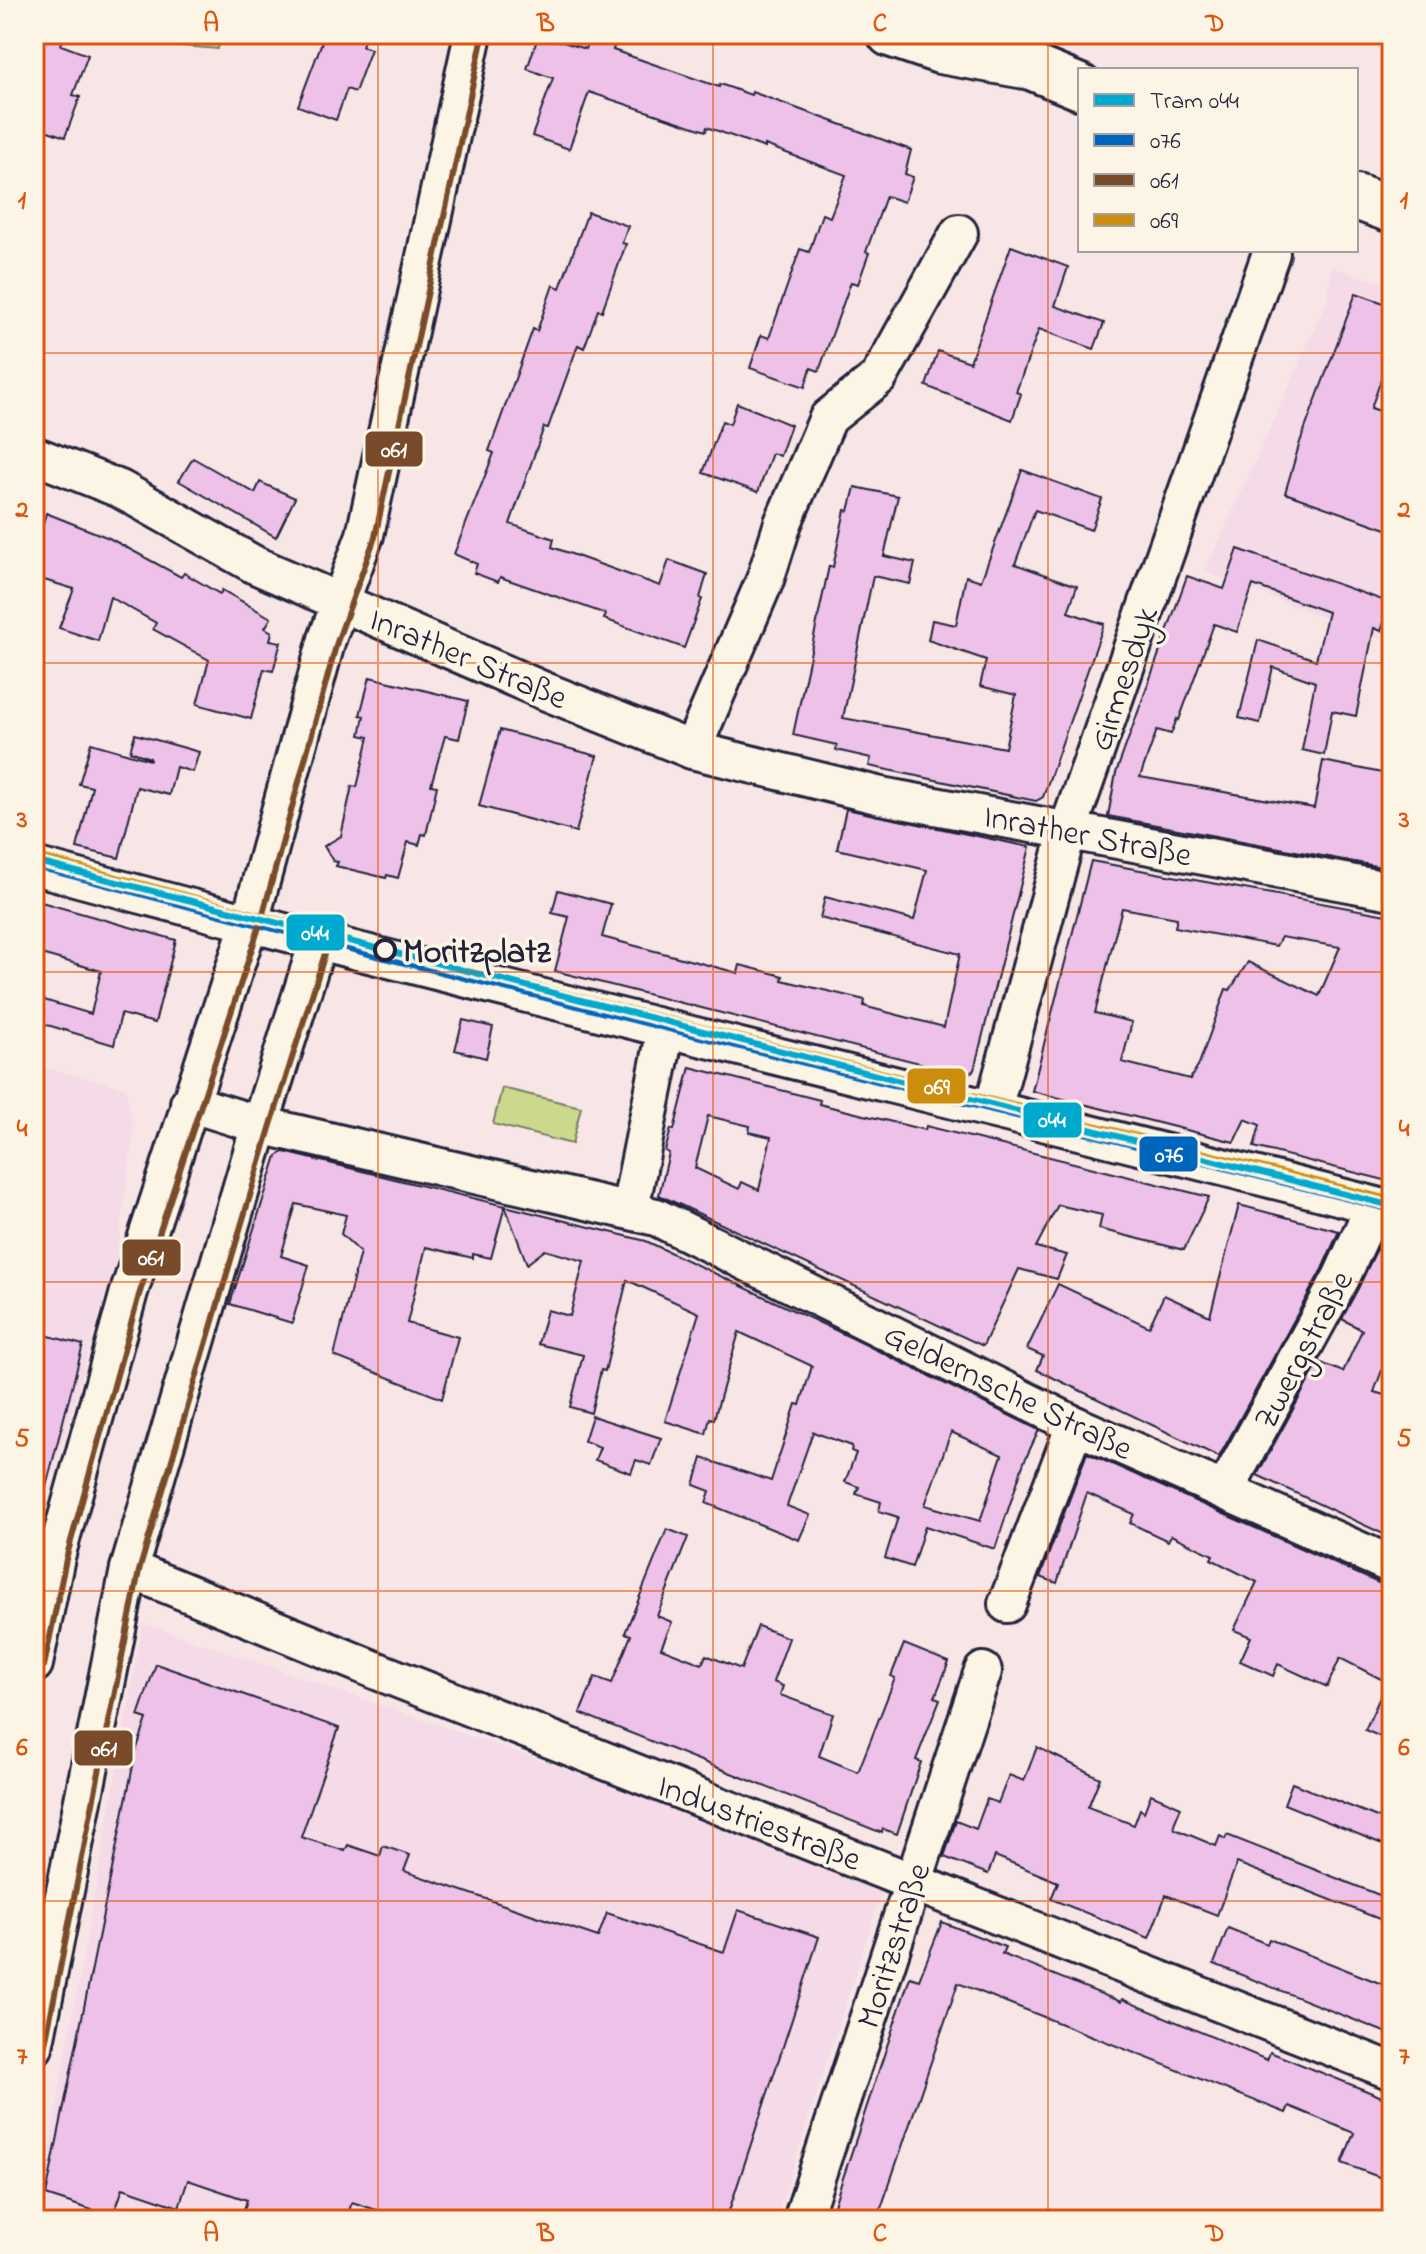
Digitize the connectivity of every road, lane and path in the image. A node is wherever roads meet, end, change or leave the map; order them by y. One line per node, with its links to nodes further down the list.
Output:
1 (473, 34): 11 (street)
2 (890, 34): 4 (main road)
3 (983, 34): 4 (main road)
4 (1031, 67): 5 (main road)
5 (1078, 86)
6 (1358, 198): 7 (main road)
7 (1392, 210)
8 (959, 233): 12 (street)
9 (1271, 253): 13 (street, Girmesdyk)
10 (34, 455): 11 (street, Inrather Straße)
11 (341, 602): 12 (street, Inrather Straße); 16 (street)
12 (692, 750): 13 (street, Inrather Straße)
13 (1068, 830): 15 (street, Inrather Straße); 20 (street, Girmesdyk)
14 (34, 866): 16 (street)
15 (1392, 891)
16 (249, 924): 17 (street); 19 (street)
17 (318, 942): 18 (street); 21 (street)
18 (666, 1029): 20 (street); 23 (street)
19 (189, 1103): 21 (street); 29 (street)
20 (993, 1109): 22 (street)
21 (260, 1125): 23 (street); 27 (street)
22 (1383, 1208): 25 (street, Zwergstraße)
23 (630, 1209): 24 (street, Geldernsche Straße)
24 (1075, 1425): 25 (street, Geldernsche Straße); 28 (street)
25 (1225, 1490): 26 (street, Geldernsche Straße)
26 (1392, 1565)
27 (129, 1569): 31 (street, Industriestraße); 32 (street)
28 (1007, 1604)
29 (34, 1664)
30 (983, 1671): 31 (street, Moritzstraße)
31 (913, 1880): 33 (street, Industriestraße); 34 (street, Moritzstraße)
32 (34, 2047)
33 (1392, 2071)
34 (802, 2220)

